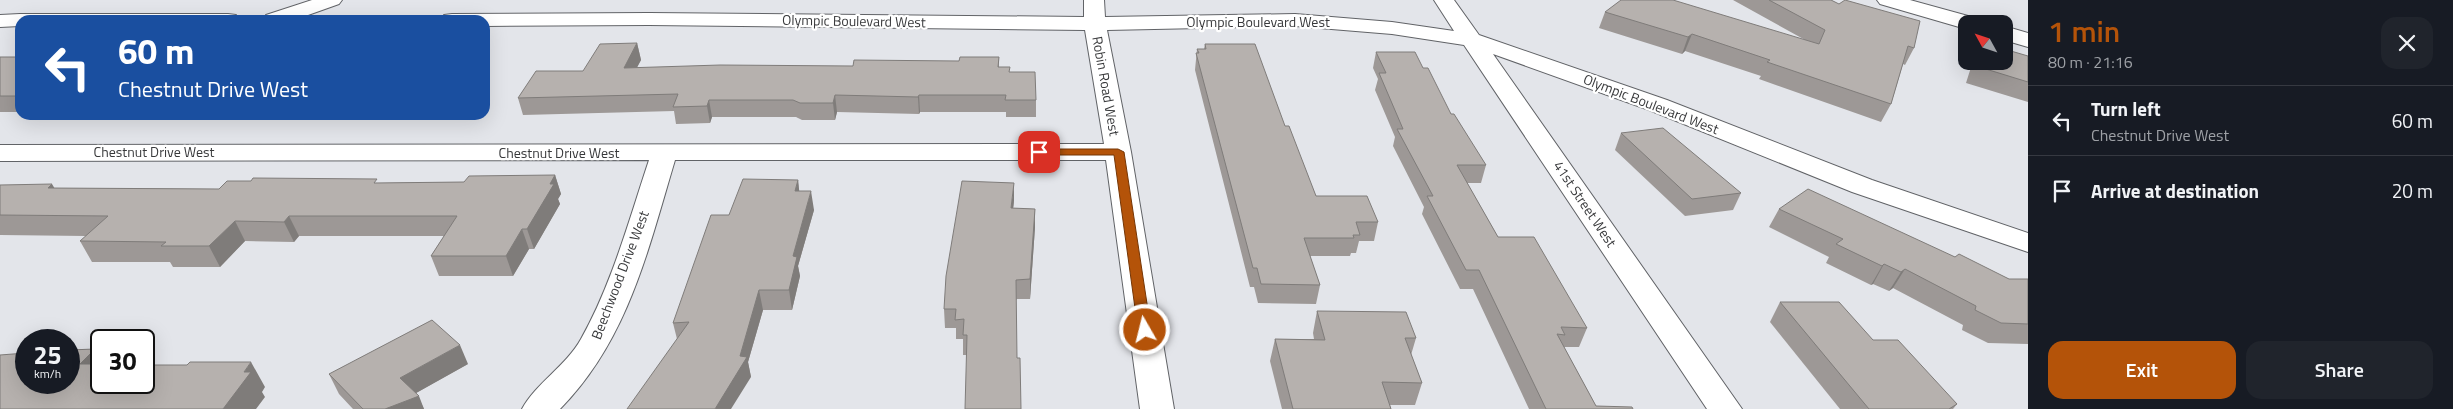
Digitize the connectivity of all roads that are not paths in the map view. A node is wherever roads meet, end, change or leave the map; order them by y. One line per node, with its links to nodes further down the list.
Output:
1 (332, 0): 6 (street)
2 (1444, 0): 12 (street, 41st Street West)
3 (1887, 0): 9 (street)
4 (652, 10): 5 (street, Olympic Boulevard West); 7 (street, Olympic Boulevard West)
5 (1094, 12): 12 (street, Olympic Boulevard West); 14 (street, Robin Road West)
6 (288, 15)
7 (490, 18)
8 (15, 20): 10 (street)
9 (1958, 20)
10 (0, 21)
11 (2013, 36): 13 (street)
12 (1472, 40): 17 (street, Olympic Boulevard West); 20 (street, 41st Street West)
13 (2028, 40)
14 (1118, 152): 16 (street, Chestnut Drive West); 19 (street, Robin Road West)
15 (0, 153): 16 (street, Chestnut Drive West)
16 (664, 154): 18 (street, Beechwood Drive West)
17 (2028, 243)
18 (539, 409)
19 (1157, 409)
20 (1725, 409)

